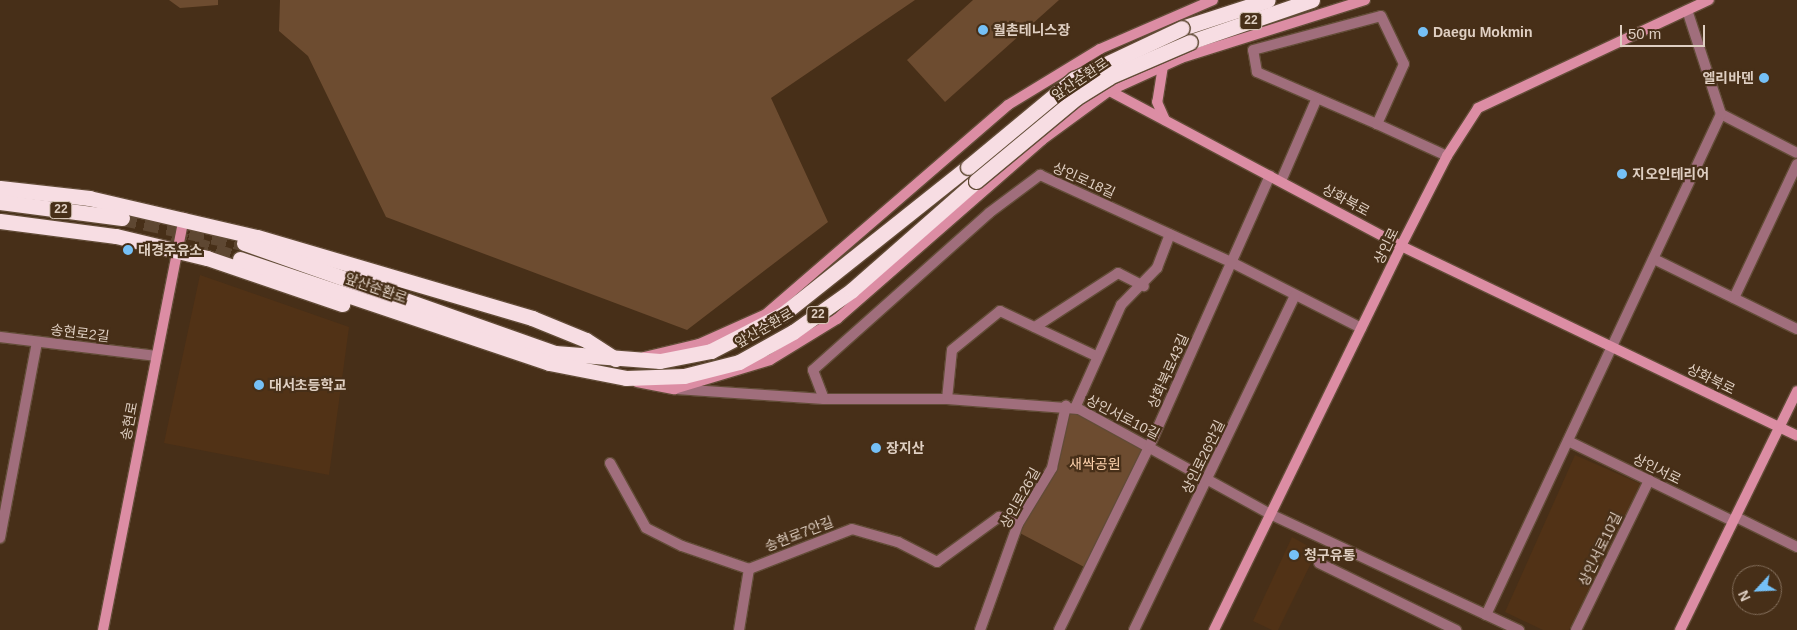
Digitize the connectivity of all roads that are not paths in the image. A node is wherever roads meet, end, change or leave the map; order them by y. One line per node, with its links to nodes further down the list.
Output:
1 (1214, 0): 7 (street)
2 (1268, 0): 45 (highway, 앞산순환로 / 22, bridge)
3 (1312, 0): 47 (highway, 앞산순환로 / 22, bridge)
4 (1365, 0): 8 (street)
5 (1709, 0): 6 (street, 상인로)
6 (1687, 10): 13 (street); 17 (street, 상인로)
7 (1166, 20): 8 (street); 10 (street)
8 (1174, 61): 9 (street)
9 (1163, 66): 11 (street); 14 (street)
10 (1072, 67): 11 (street, 상화북로); 45 (street)
11 (1109, 91): 14 (street, 상화북로); 48 (street)
12 (1317, 98): 15 (street); 15 (street); 20 (street)
13 (1721, 114): 16 (street); 31 (street)
14 (1165, 120): 19 (street, 상화북로)
15 (1377, 124): 17 (street)
16 (1797, 153)
17 (1447, 156): 28 (street, 상인로)
18 (1797, 164): 35 (street)
19 (1270, 175): 20 (street, 상화북로); 32 (street, 상화북로43길)
20 (1281, 180): 28 (street, 상화북로)
21 (0, 188): 24 (highway)
22 (0, 202): 23 (highway, 22)
23 (0, 214)
24 (184, 218): 29 (street, 송현로); 44 (highway)
25 (0, 221): 29 (highway)
26 (1170, 234): 32 (street, 상인로18길); 33 (street, 상인로26길); 50 (street, 상인로18길)
27 (244, 243): 44 (highway, 앞산순환로)
28 (1401, 246): 37 (street, 상인로); 41 (street, 상화북로)
29 (176, 254): 42 (street, 송현로); 46 (highway)
30 (240, 259): 46 (highway, 앞산순환로 / 22)
31 (1654, 259): 35 (street); 41 (street)
32 (1231, 262): 34 (street, 상인로18길); 56 (street, 상화북로43길)
33 (1144, 286): 36 (street); 43 (street, 상인로26길)
34 (1295, 296): 37 (street, 상인로18길); 58 (street, 상인로26안길)
35 (1734, 298): 38 (street)
36 (1035, 327): 43 (street); 51 (street)
37 (1361, 328): 60 (street, 상인로)
38 (1797, 329)
39 (0, 337): 40 (street, 송현로2길)
40 (37, 342): 42 (street, 송현로2길); 63 (street)
41 (1613, 347): 53 (street, 상화북로); 55 (street)
42 (156, 356): 68 (street, 송현로)
43 (1096, 356): 52 (street, 상인로26길)
44 (615, 360): 45 (highway, 앞산순환로)
45 (632, 360)
46 (602, 374): 47 (highway, 앞산순환로 / 22)
47 (626, 378): 48 (street)
48 (674, 389): 50 (street, 상인서로10길)
49 (1797, 391): 53 (street)
50 (824, 399): 51 (street, 상인서로10길)
51 (947, 399): 52 (street, 상인서로10길)
52 (1071, 407): 56 (street, 상인서로10길); 62 (street, 상인로26길)
53 (1780, 427): 54 (street, 상화북로); 61 (street)
54 (1797, 436)
55 (1568, 441): 59 (street, 상인서로); 67 (street)
56 (1150, 445): 58 (street, 상인서로10길); 71 (street, 상화북로43길)
57 (610, 463): 66 (street)
58 (1207, 480): 60 (street, 상인서로10길); 72 (street, 상인로26안길)
59 (1649, 480): 61 (street, 상인서로); 76 (street, 상인서로10길)
60 (1270, 514): 67 (street, 상인서로10길); 73 (street, 상인로)
61 (1734, 519): 64 (street); 77 (street)
62 (1018, 524): 66 (street, 송현로7안길); 70 (street, 상인로26길)
63 (0, 538)
64 (1797, 547)
65 (1319, 563): 74 (street)
66 (749, 569): 69 (street)
67 (1486, 615): 75 (street, 상인서로10길)
68 (103, 630)
69 (739, 630)
70 (980, 630)
71 (1059, 630)
72 (1134, 630)
73 (1214, 630)
74 (1456, 630)
75 (1519, 630)
76 (1576, 630)
77 (1680, 630)

